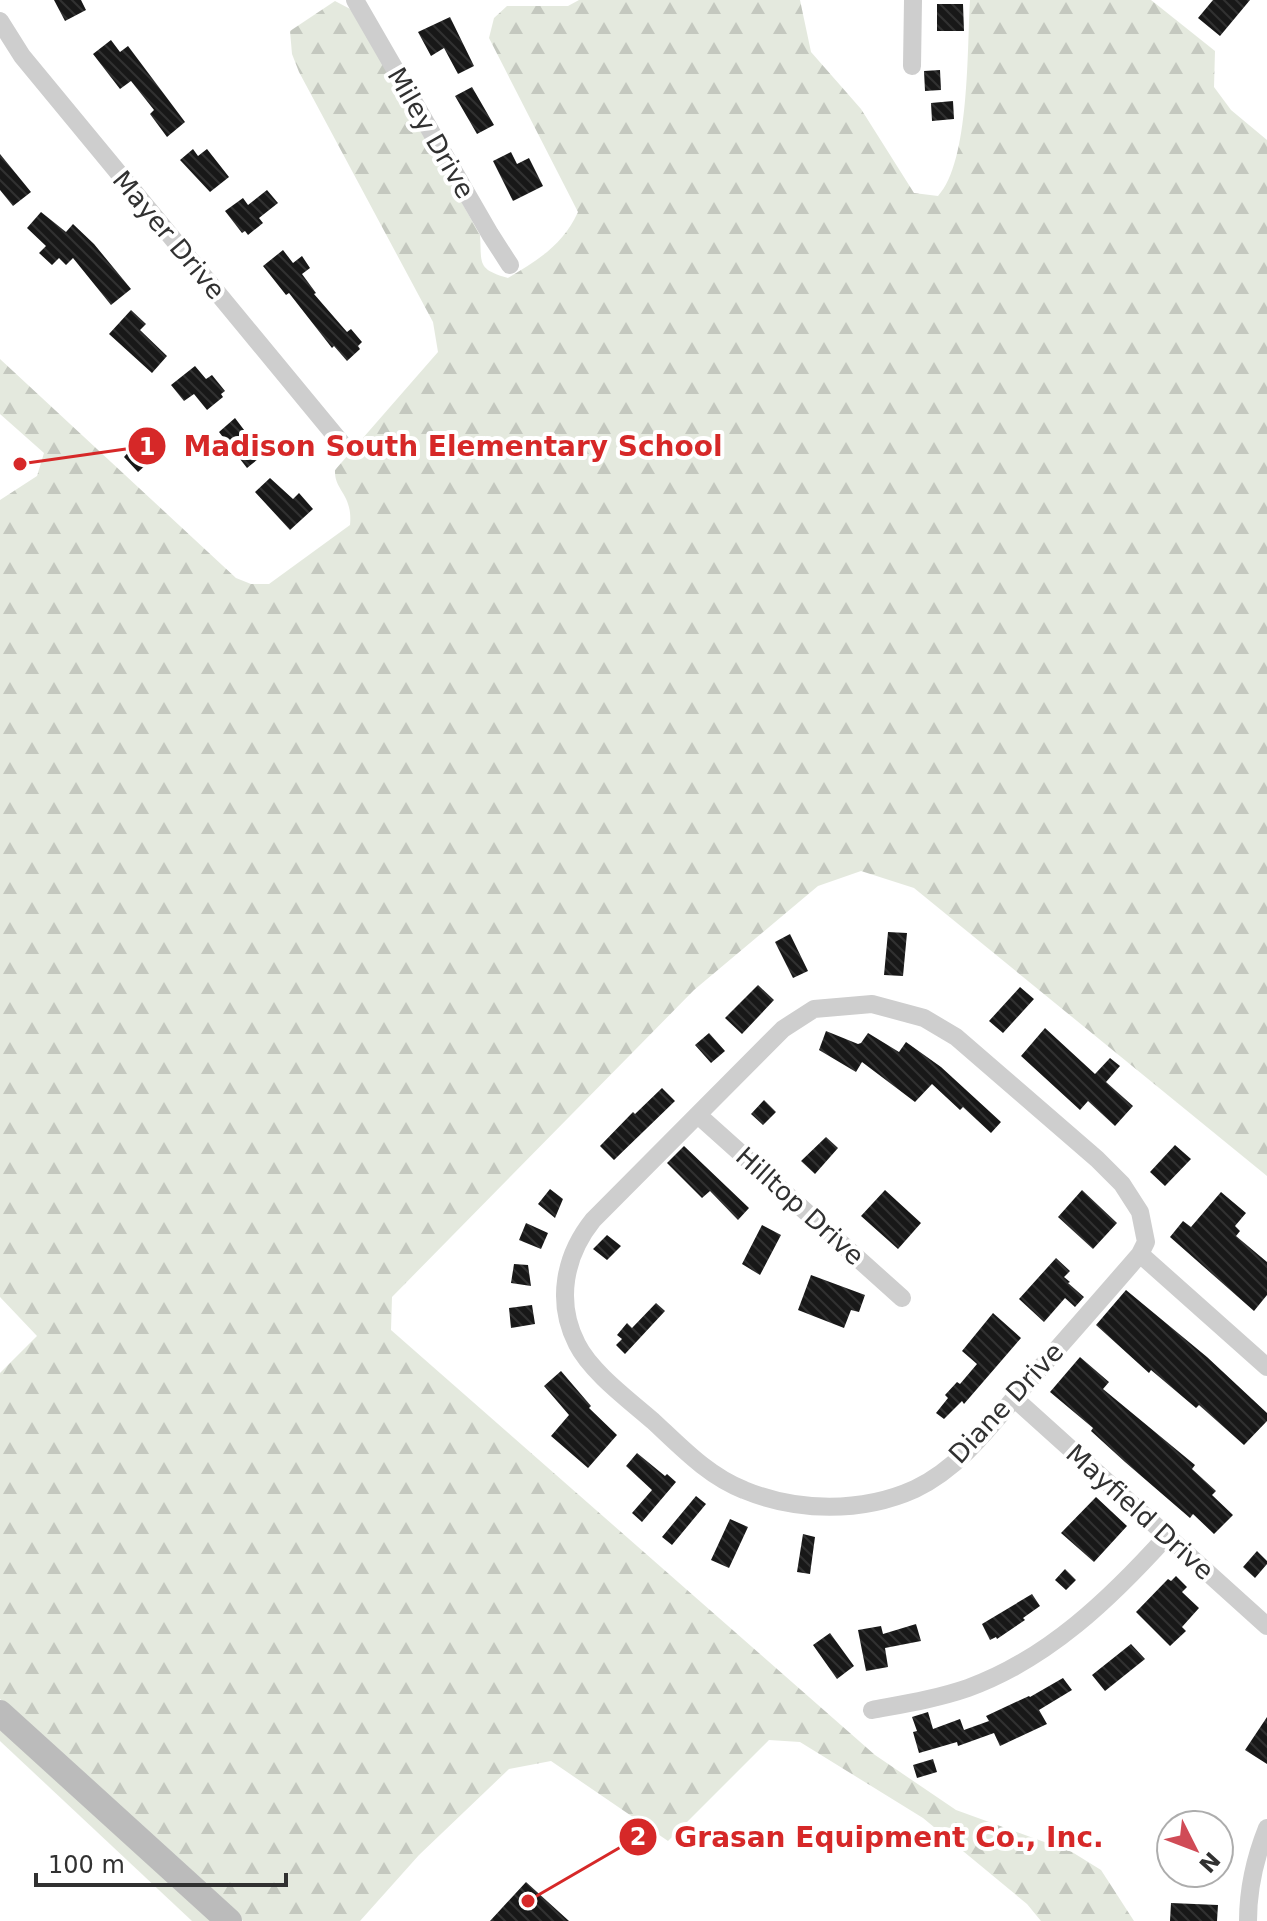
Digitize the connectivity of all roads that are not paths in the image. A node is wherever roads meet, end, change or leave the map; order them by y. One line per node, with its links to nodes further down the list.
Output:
1 (355, 0): 5 (street, Miley Drive)
2 (913, 0): 4 (street)
3 (0, 21): 6 (street, Mayer Drive)
4 (912, 66)
5 (510, 265)
6 (343, 445)
7 (698, 1115): 8 (street, Diane Drive); 9 (street, Hilltop Drive); 11 (street, Diane Drive)
8 (1140, 1254): 10 (street); 11 (street, Diane Drive)
9 (902, 1298)
10 (1267, 1367)
11 (1014, 1398): 12 (street, Mayfield Drive)
12 (1167, 1536): 13 (street, Mayfield Drive); 14 (street)
13 (1267, 1626)
14 (872, 1710)
15 (0, 1713): 17 (main road)
16 (1267, 1828): 18 (street)
17 (229, 1921)
18 (1248, 1921)

